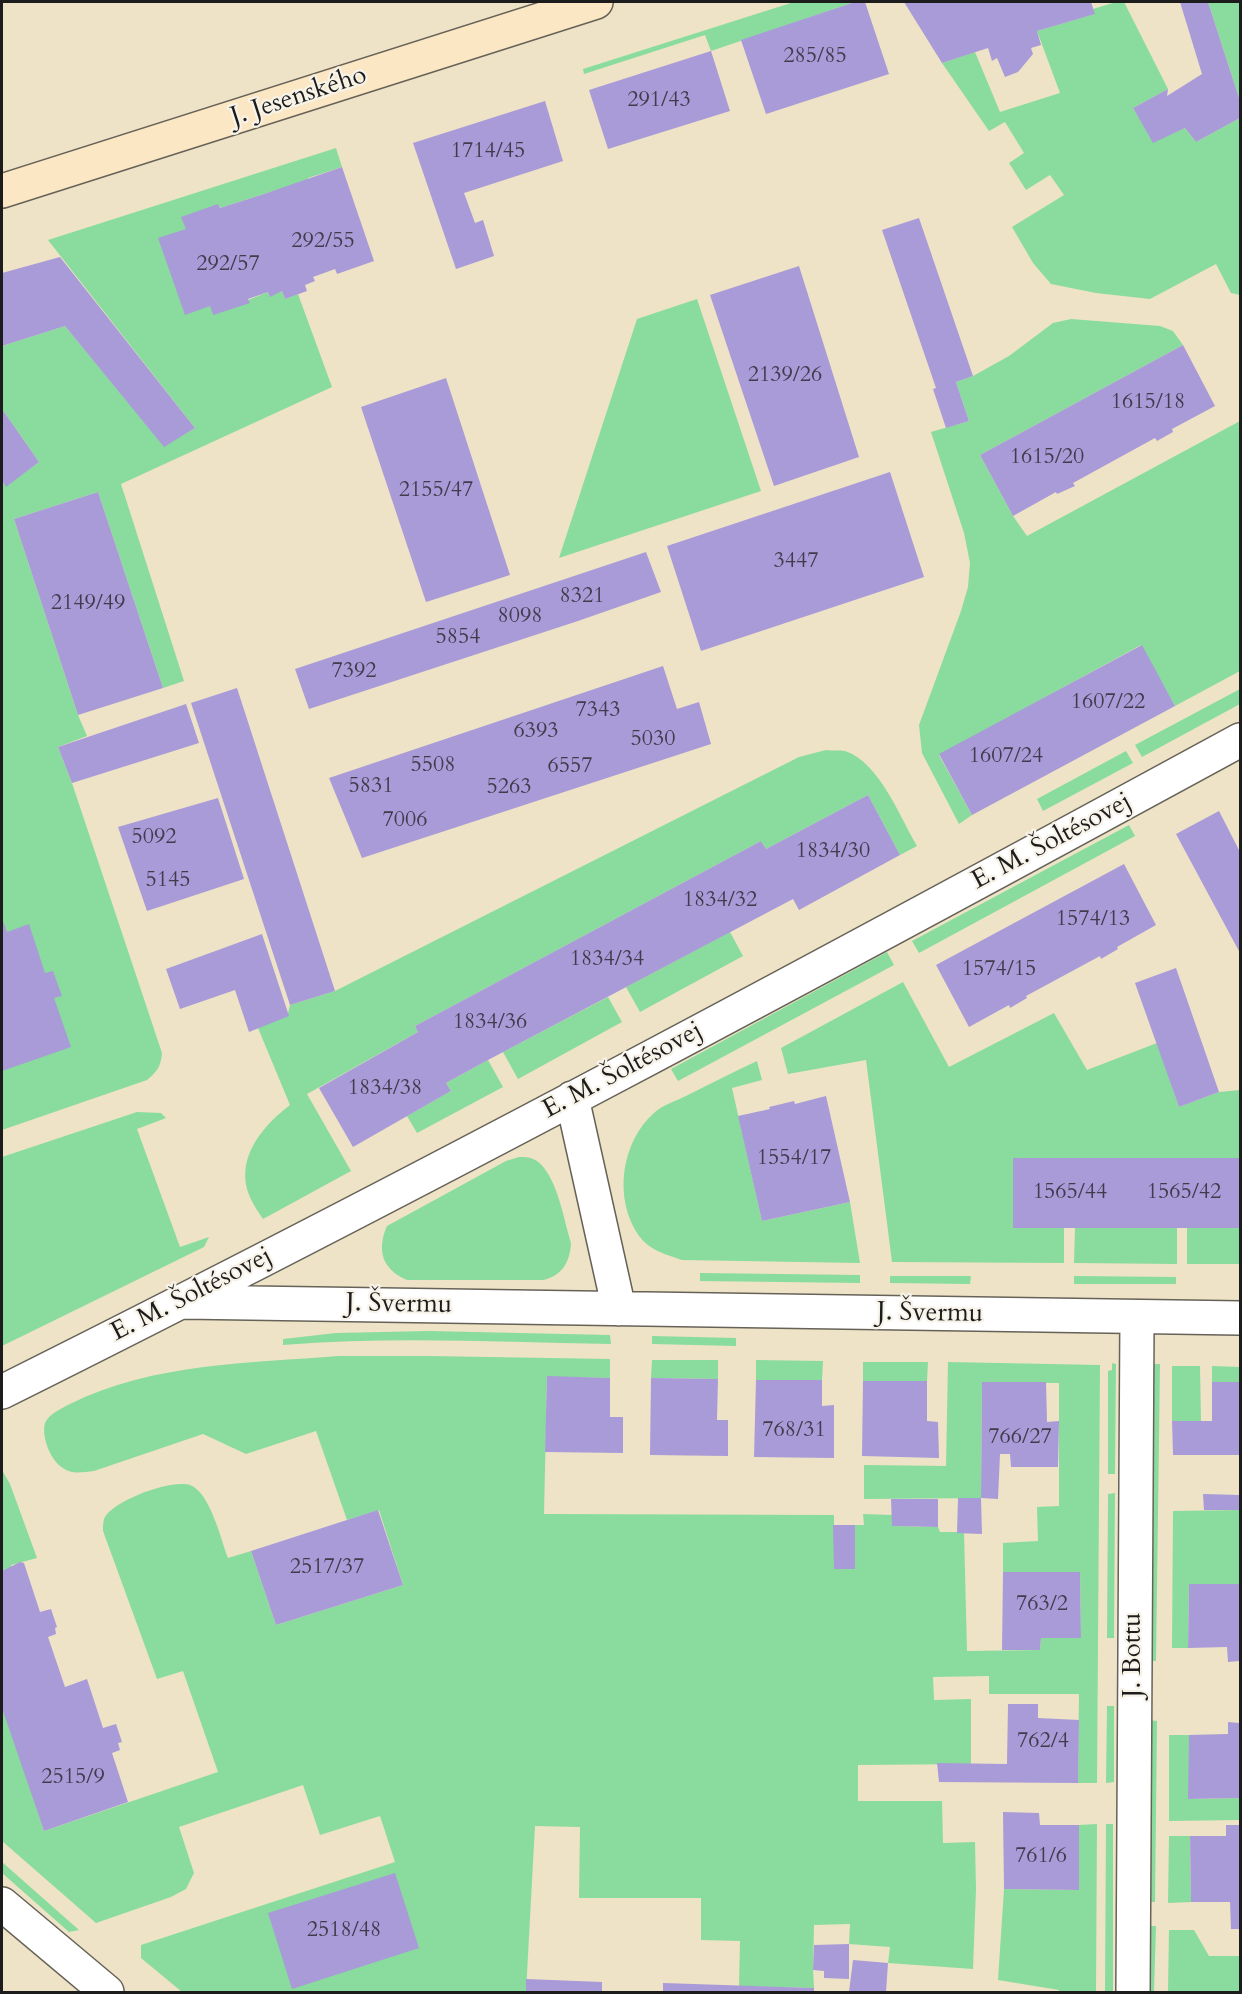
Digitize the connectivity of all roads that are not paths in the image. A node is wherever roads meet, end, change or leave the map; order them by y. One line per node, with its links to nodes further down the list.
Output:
1 (596, 2): 2 (street, J. Jesenského)
2 (2, 191)
3 (1240, 740): 4 (street, E. M. Šoltésovej)
4 (572, 1098): 5 (street, E. M. Šoltésovej); 6 (street)
5 (179, 1302): 6 (street, J. Švermu); 9 (street, E. M. Šoltésovej)
6 (619, 1309): 7 (street, J. Švermu)
7 (1137, 1318): 8 (street, J. Švermu); 12 (street, J. Bottu)
8 (1240, 1318)
9 (2, 1392)
10 (2, 1904): 11 (street)
11 (107, 1992)
12 (1133, 1992)

